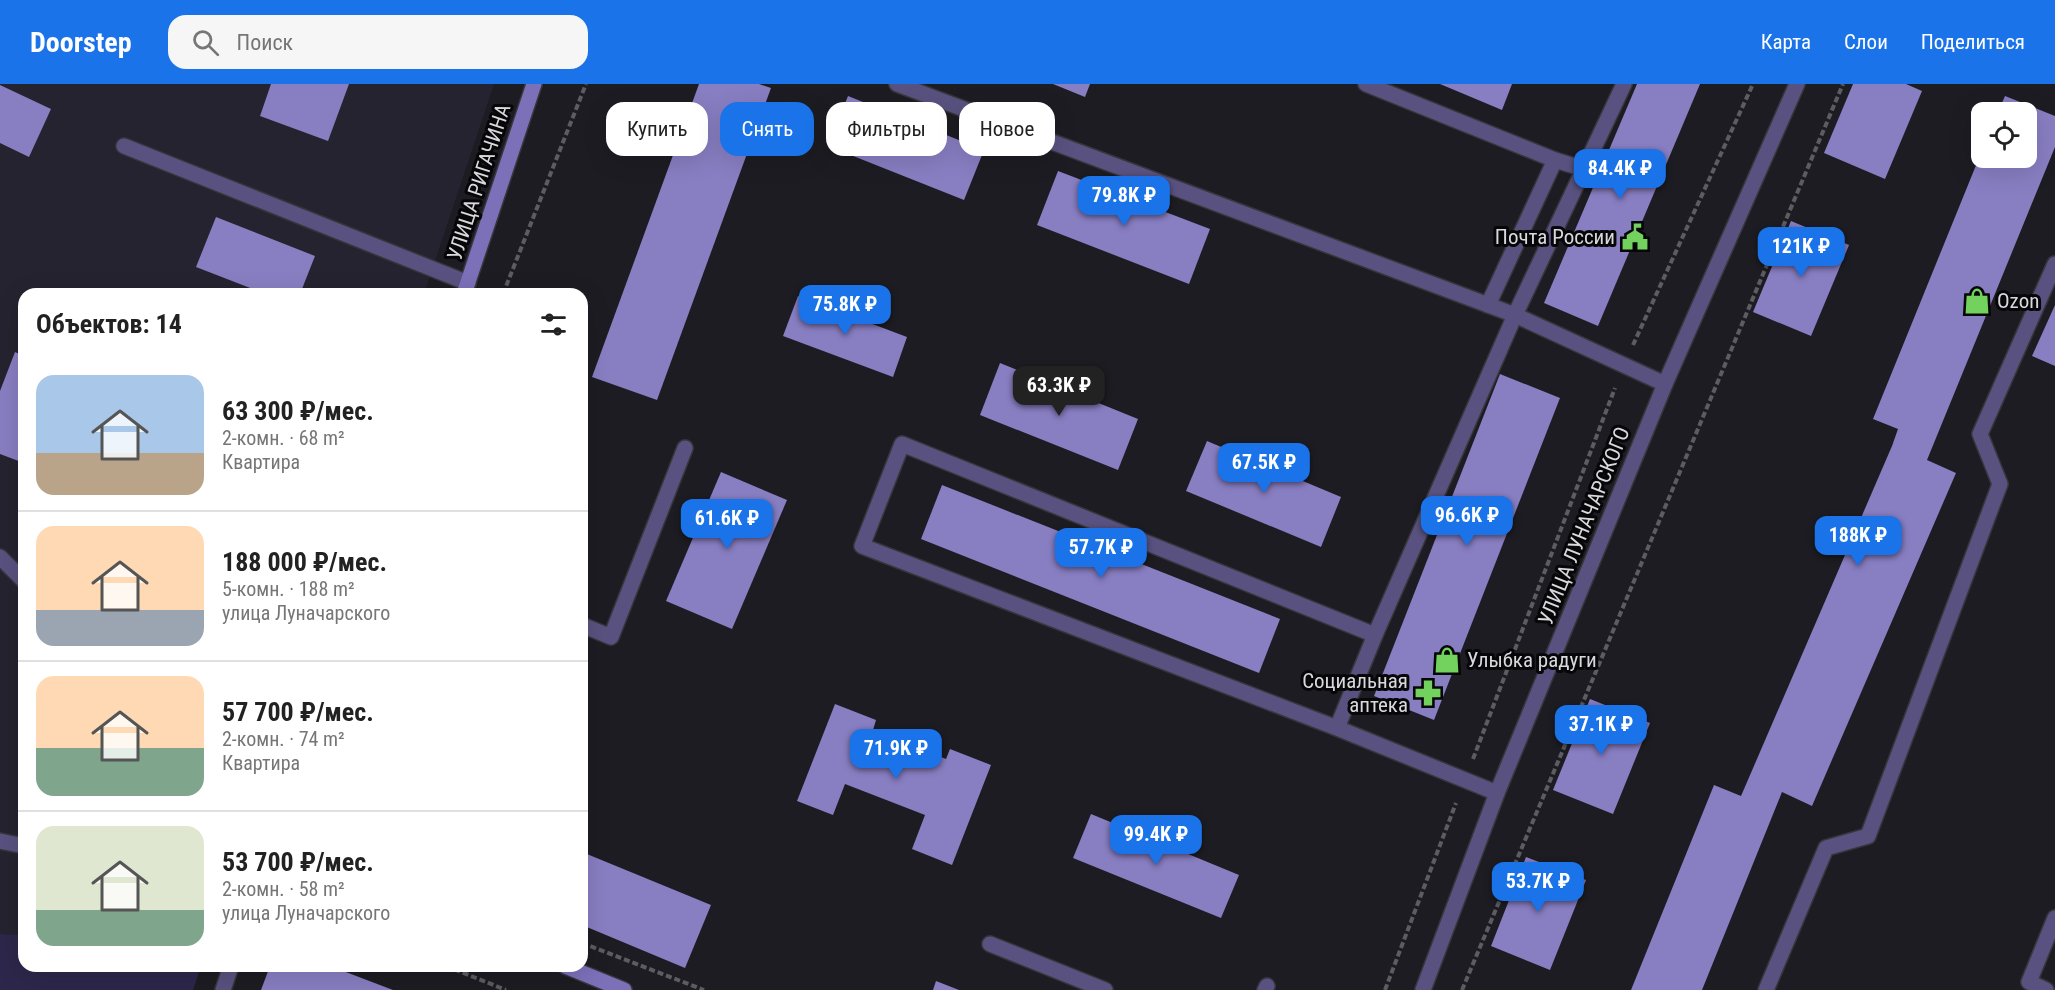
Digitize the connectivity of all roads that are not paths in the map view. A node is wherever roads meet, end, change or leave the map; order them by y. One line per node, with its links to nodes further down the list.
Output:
1 (534, 84): 11 (main road, УЛИЦА РИГАЧИНА)
2 (897, 84): 12 (street)
3 (1366, 84): 7 (street)
4 (1624, 84): 8 (street)
5 (1797, 84): 14 (street, УЛИЦА ЛУНАЧАРСКОГО)
6 (124, 146): 10 (street)
7 (1555, 160): 8 (street); 12 (street)
8 (1584, 170): 13 (street)
9 (2055, 264): 32 (street)
10 (464, 288)
11 (466, 288)
12 (1488, 305): 13 (street)
13 (1515, 315): 14 (street); 19 (street)
14 (1665, 384): 21 (street, УЛИЦА ЛУНАЧАРСКОГО)
15 (685, 448): 18 (street)
16 (0, 557): 17 (street)
17 (18, 575)
18 (588, 627)
19 (1375, 635): 20 (street); 20 (street)
20 (1337, 728): 21 (street)
21 (1497, 794): 31 (street, УЛИЦА ЛУНАЧАРСКОГО)
22 (0, 841): 23 (street)
23 (18, 845)
24 (2055, 918): 33 (street)
25 (990, 944): 30 (street)
26 (229, 972): 28 (street)
27 (580, 972): 29 (main road)
28 (223, 990)
29 (624, 990)
30 (1105, 990)
31 (1423, 990)
32 (1766, 990)
33 (2046, 990)

